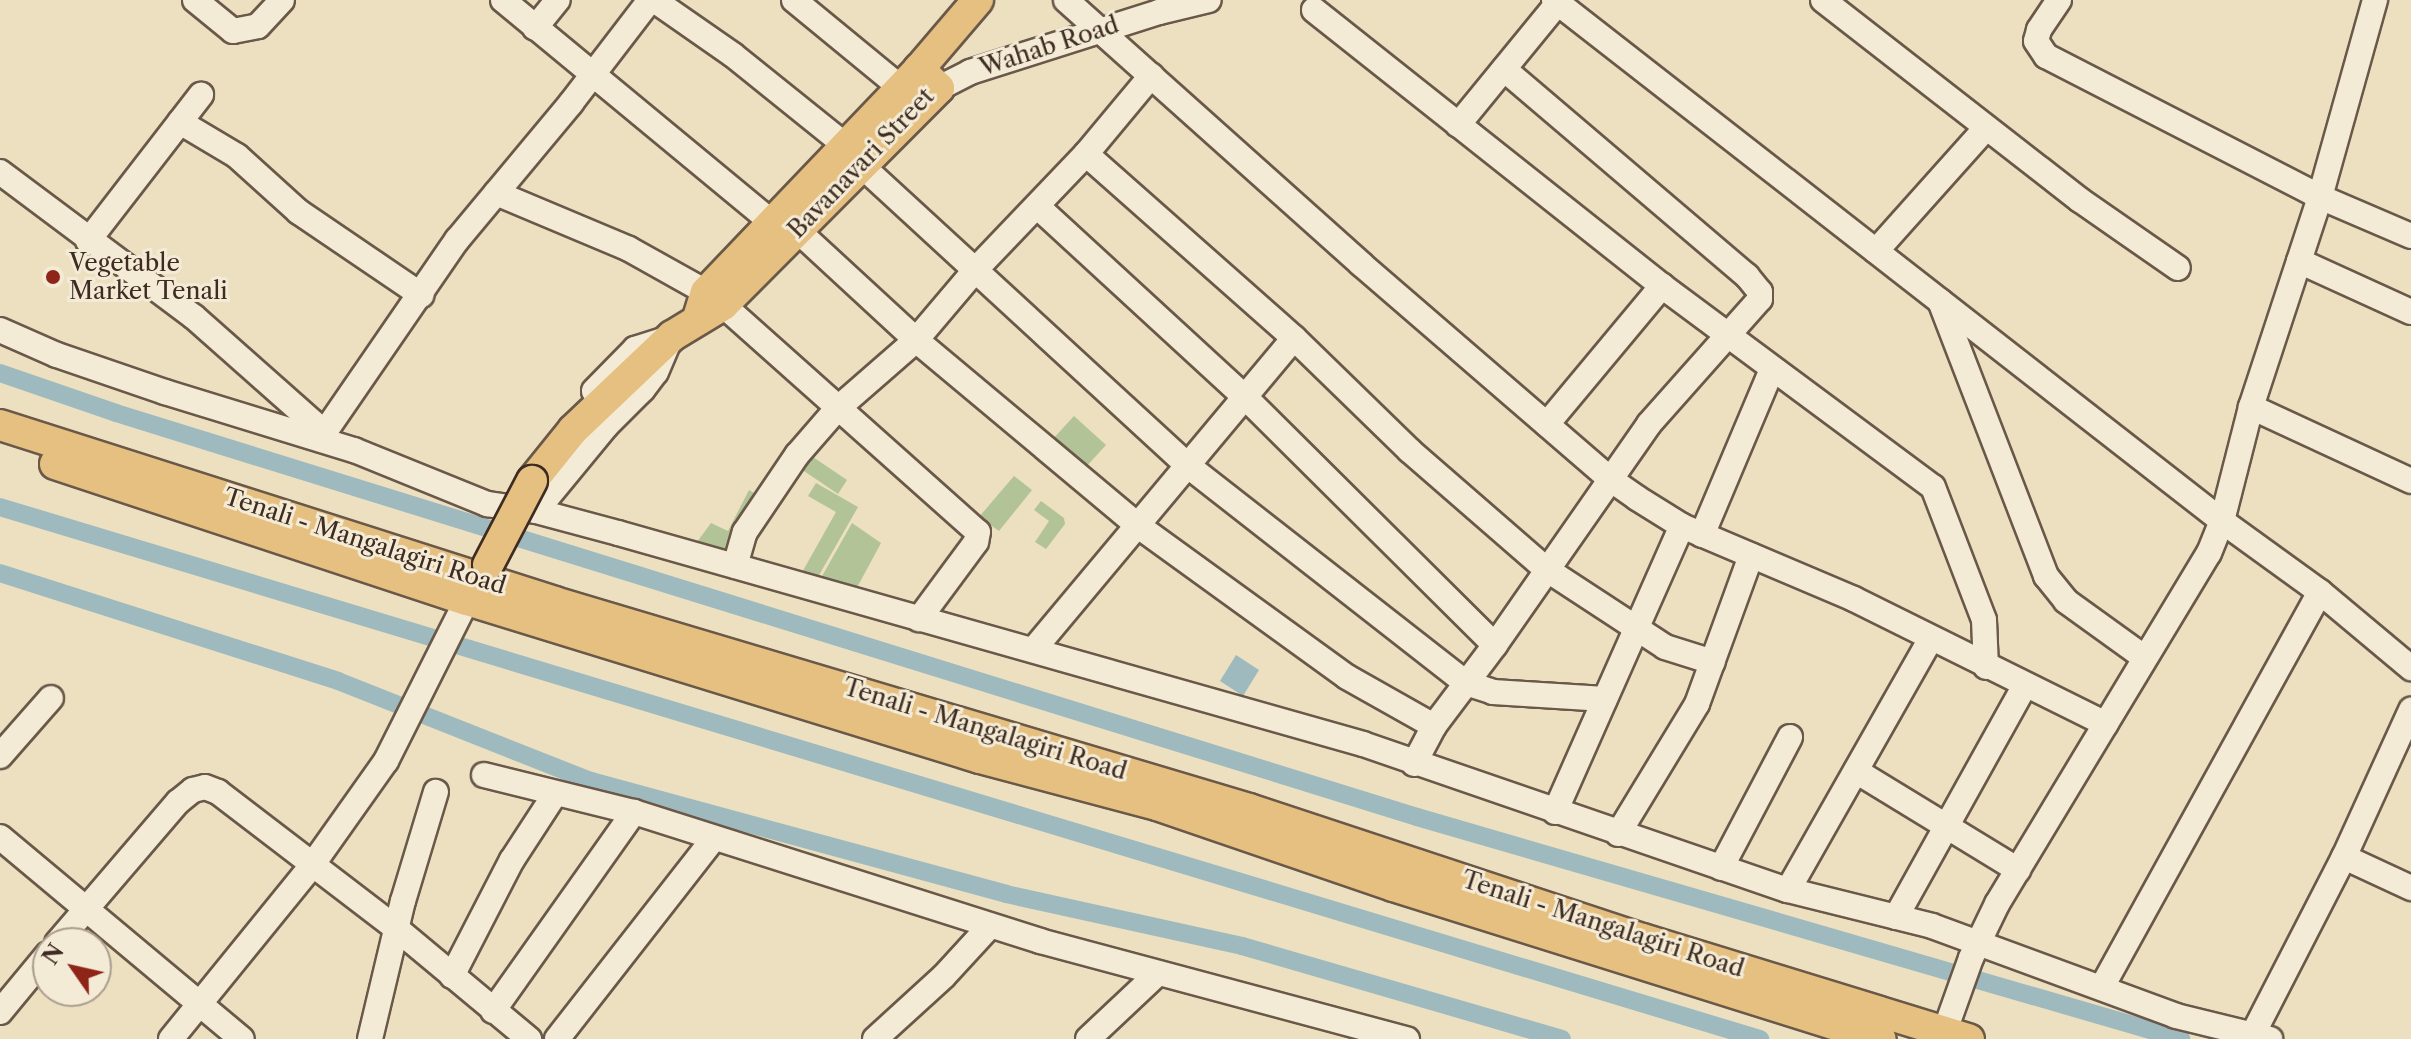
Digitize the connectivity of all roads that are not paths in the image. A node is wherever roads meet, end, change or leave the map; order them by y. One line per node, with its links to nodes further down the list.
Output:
1 (195, 0): 2 (street)
2 (282, 0)
3 (503, 0): 15 (street)
4 (558, 0): 15 (street)
5 (652, 0): 18 (street); 26 (street)
6 (794, 0): 20 (street)
7 (1066, 0): 16 (street)
8 (1209, 0): 16 (street, Wahab Road)
9 (1823, 0): 24 (street)
10 (2059, 0): 29 (street)
11 (2375, 0): 29 (street)
12 (973, 2): 20 (main road, Bavanavari Street)
13 (1556, 2): 17 (street); 34 (street)
14 (1314, 10): 23 (street)
15 (535, 28): 18 (street)
16 (1099, 31): 19 (street); 20 (street, Wahab Road)
17 (1504, 69): 23 (street); 44 (street)
18 (592, 74): 28 (street); 31 (street)
19 (1151, 76): 25 (street); 52 (street)
20 (920, 82): 26 (main road, Bavanavari Street)
21 (201, 95): 22 (street)
22 (180, 122): 33 (street); 39 (street)
23 (1458, 125): 38 (street)
24 (1986, 128): 34 (street); 37 (street)
25 (1086, 154): 30 (street); 46 (street)
26 (854, 156): 31 (main road, Bavanavari Street); 36 (street)
27 (0, 172): 33 (street)
28 (496, 193): 39 (street); 41 (street)
29 (2320, 197): 32 (street); 35 (street)
30 (1037, 206): 36 (street); 49 (street)
31 (786, 227): 41 (main road, Bavanavari Street); 47 (street)
32 (2411, 236)
33 (88, 241): 54 (street)
34 (1876, 251): 40 (street)
35 (2299, 261): 42 (street); 50 (street)
36 (977, 268): 47 (street); 56 (street)
37 (2178, 268)
38 (1662, 286): 44 (street); 52 (street)
39 (421, 295): 54 (street)
40 (1940, 301): 61 (street); 74 (street)
41 (709, 305): 45 (main road, Bavanavari Street); 51 (street)
42 (2411, 312)
43 (0, 330): 54 (street)
44 (1729, 335): 48 (street); 57 (street)
45 (672, 336): 59 (street); 60 (street); 67 (main road, Bavanavari Street, bridge)
46 (1294, 338): 49 (street); 66 (street)
47 (916, 340): 51 (street); 62 (street)
48 (1772, 369): 63 (street); 76 (street)
49 (1245, 397): 56 (street); 72 (street)
50 (2251, 407): 58 (street); 61 (street)
51 (837, 409): 65 (street); 69 (street)
52 (1547, 424): 57 (street)
53 (0, 425): 67 (main road, Tenali - Mangalagiri Road)
54 (323, 436): 59 (street)
55 (0, 446): 67 (main road)
56 (1187, 465): 62 (street); 78 (street)
57 (1610, 479): 63 (street); 66 (street)
58 (2411, 481)
59 (502, 506): 60 (street)
60 (536, 511): 65 (street)
61 (2222, 521): 68 (street); 74 (street)
62 (1137, 525): 73 (street); 84 (street)
63 (1692, 530): 64 (street); 70 (street)
64 (1751, 556): 71 (street); 75 (street)
65 (735, 566): 69 (street)
66 (1546, 569): 70 (street); 72 (street)
67 (474, 591): 101 (street); 119 (main road, Tenali - Mangalagiri Road); 130 (main road)
68 (2320, 592): 77 (street); 115 (street)
69 (919, 619): 73 (street)
70 (1636, 628): 75 (street); 81 (street)
71 (1930, 640): 76 (street); 90 (street)
72 (1495, 645): 78 (street)
73 (1034, 649): 88 (street)
74 (2145, 658): 83 (street)
75 (1713, 662): 97 (street)
76 (1986, 667): 79 (street)
77 (2411, 668)
78 (1466, 683): 81 (street); 84 (street)
79 (2025, 685): 83 (street); 96 (street)
80 (51, 698): 86 (street)
81 (1605, 699): 95 (street)
82 (2411, 710): 87 (street)
83 (2106, 724): 103 (street)
84 (1434, 726): 88 (street)
85 (1790, 737): 102 (street)
86 (0, 756)
87 (2388, 761): 89 (street); 100 (street)
88 (1414, 764): 95 (street)
89 (2411, 770)
90 (1856, 771): 96 (street); 105 (street)
91 (484, 775): 93 (street)
92 (436, 792): 110 (street)
93 (555, 794): 94 (street); 114 (street)
94 (634, 812): 99 (street); 117 (street)
95 (1555, 812): 97 (street)
96 (1945, 826): 103 (street); 107 (street)
97 (1618, 834): 102 (street)
98 (0, 837): 106 (street)
99 (714, 838): 108 (street); 126 (street)
100 (2344, 857): 104 (street); 121 (street)
101 (313, 864): 106 (street); 110 (street); 116 (street)
102 (1721, 868): 105 (street)
103 (2018, 870): 111 (street)
104 (2411, 888)
105 (1788, 890): 107 (street)
106 (87, 907): 109 (street); 116 (street)
107 (1896, 917): 111 (street)
108 (990, 926): 113 (street); 127 (street)
109 (70, 927)
110 (397, 929): 114 (street); 124 (street)
111 (1975, 950): 115 (street); 119 (street)
112 (32, 973): 118 (street)
113 (1158, 973): 120 (street); 128 (street)
114 (452, 976): 117 (street)
115 (2102, 987): 121 (street)
116 (200, 1002): 122 (street); 123 (street)
117 (493, 1011): 125 (street)
118 (0, 1012)
119 (1951, 1032)
120 (1366, 1034): 129 (street)
121 (2261, 1036)
122 (171, 1039)
123 (242, 1039)
124 (370, 1039)
125 (529, 1039)
126 (557, 1039)
127 (875, 1039)
128 (1088, 1039)
129 (1407, 1039)
130 (1881, 1039)

